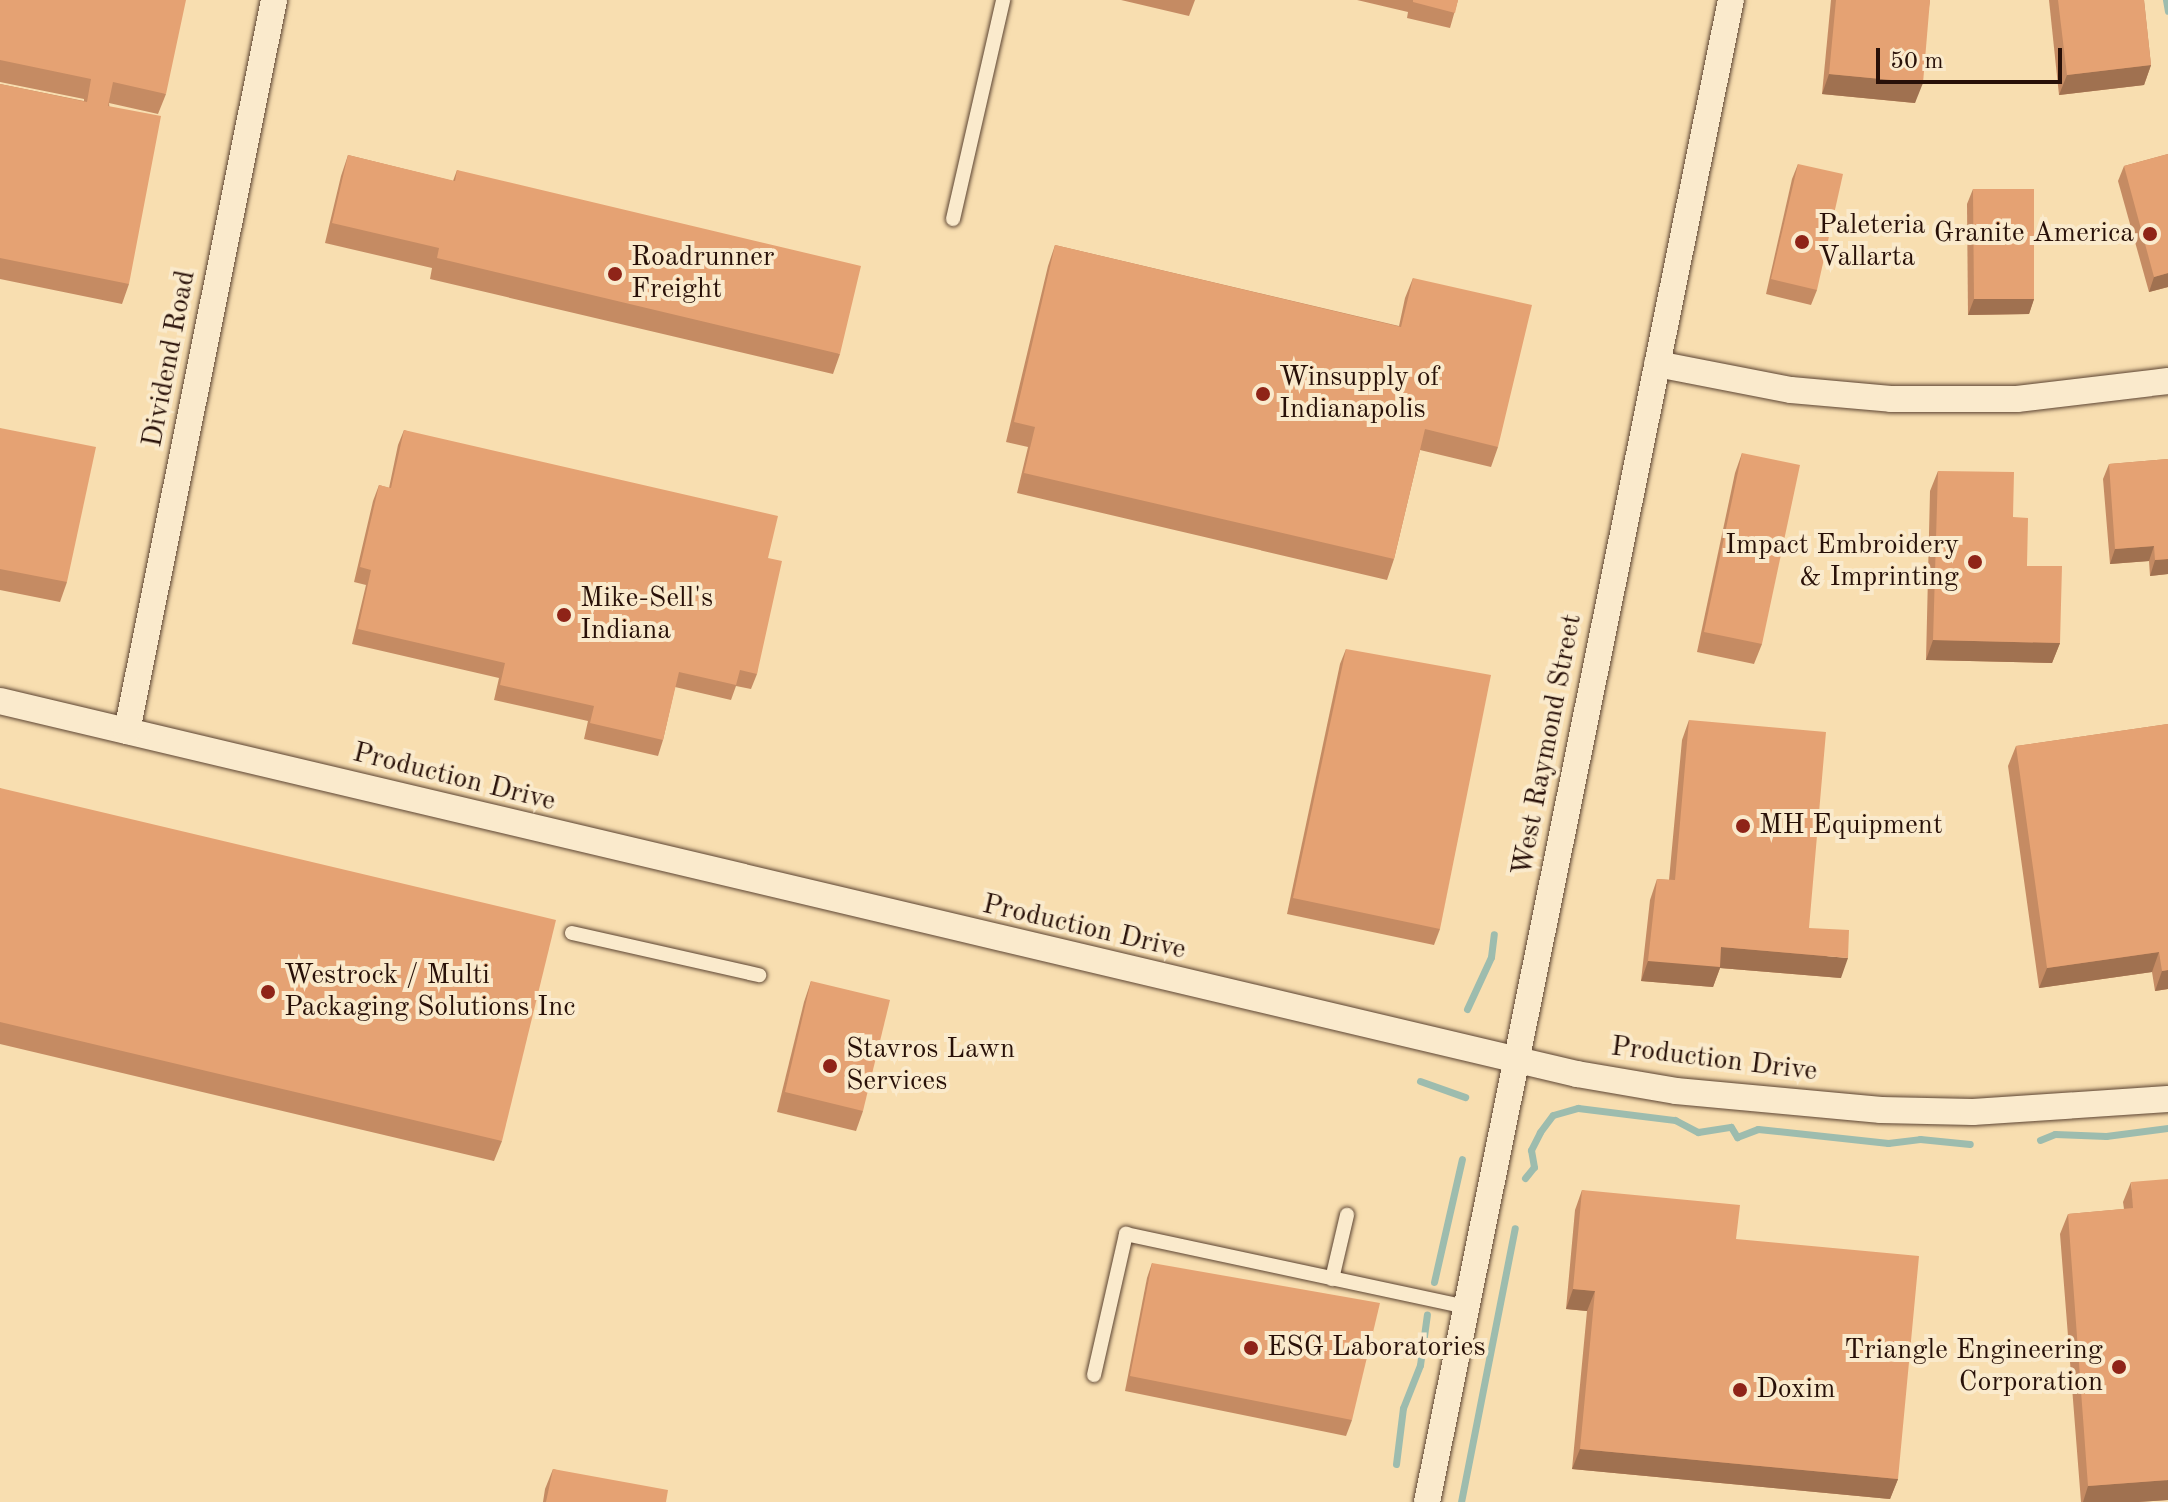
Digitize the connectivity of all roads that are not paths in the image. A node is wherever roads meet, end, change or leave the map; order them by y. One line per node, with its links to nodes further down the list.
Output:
1 (274, 0): 8 (street, Dividend Road)
2 (1003, 0): 4 (lane)
3 (1731, 0): 5 (street, West Raymond Street)
4 (953, 219)
5 (1657, 364): 6 (street); 11 (street, West Raymond Street)
6 (2168, 381)
7 (0, 701): 8 (street, Production Drive)
8 (127, 731): 11 (street, Production Drive)
9 (572, 933): 10 (lane)
10 (759, 975)
11 (1516, 1062): 12 (street, Production Drive); 15 (street, West Raymond Street)
12 (2168, 1099)
13 (1347, 1215): 14 (lane)
14 (1332, 1279): 15 (lane); 16 (lane)
15 (1467, 1307): 17 (street, West Raymond Street)
16 (1094, 1375)
17 (1427, 1502)

